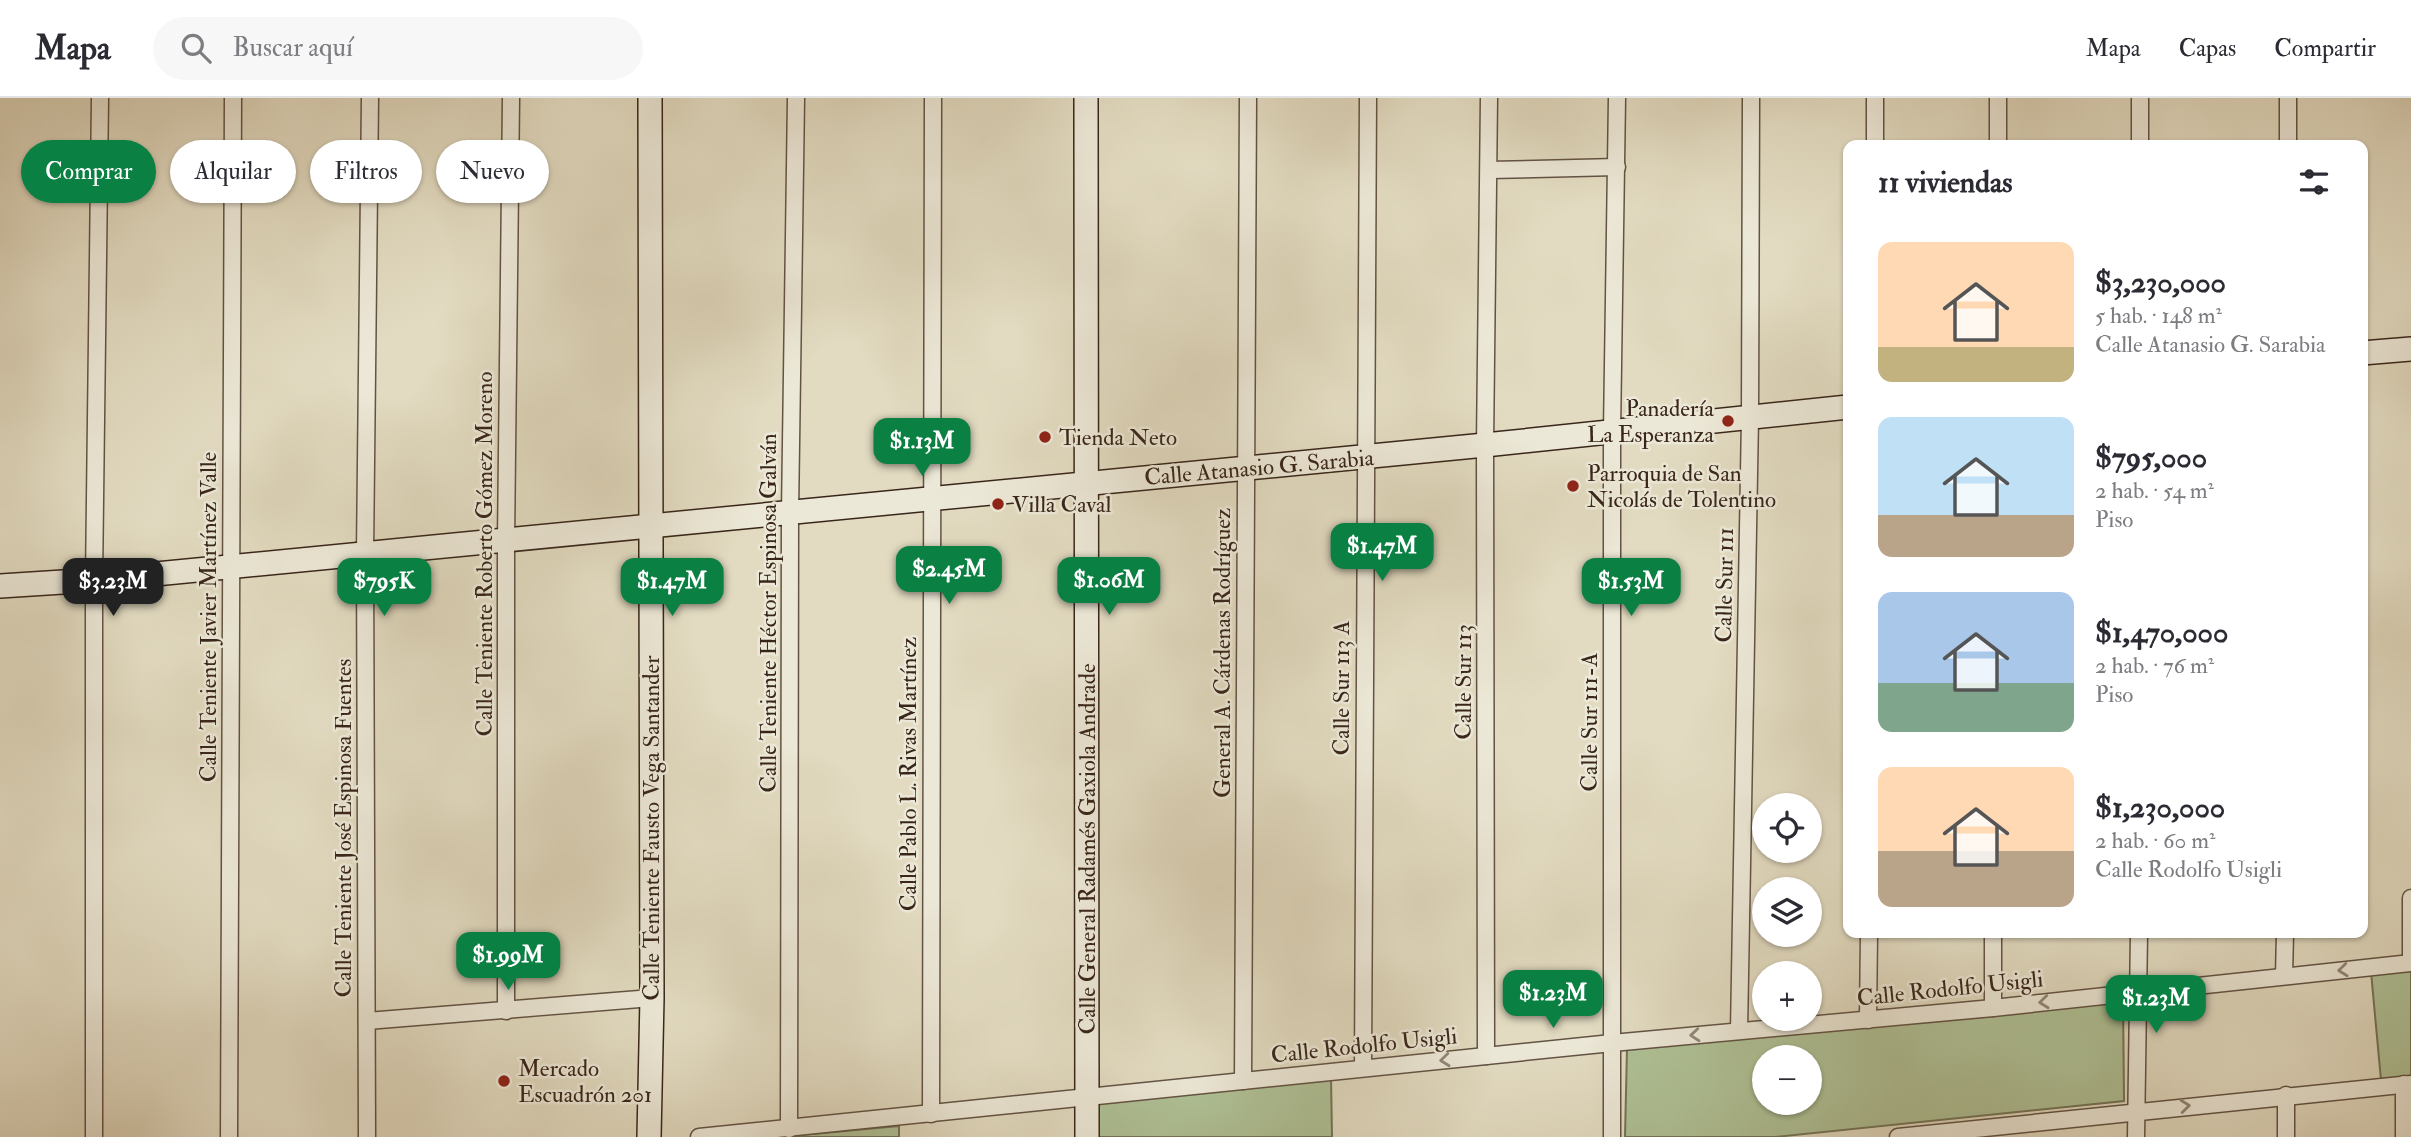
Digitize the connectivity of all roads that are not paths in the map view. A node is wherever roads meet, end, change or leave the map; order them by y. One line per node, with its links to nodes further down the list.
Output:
1 (100, 98): 39 (street)
2 (233, 98): 38 (street, Calle Teniente Javier Martínez Valle)
3 (370, 98): 37 (street, Calle Teniente José Espinosa Fuentes)
4 (511, 98): 36 (street, Calle Teniente Roberto Gómez Moreno)
5 (650, 98): 35 (street, Calle Teniente Fausto Vega Santander)
6 (796, 98): 34 (street, Calle Teniente Héctor Espinosa Galván)
7 (933, 98): 33 (street, Calle Pablo L. Rivas Martínez)
8 (1086, 98): 32 (street, Calle General Radamés Gaxiola Andrade)
9 (1248, 98): 31 (street, General A. Cárdenas Rodríguez)
10 (1368, 98): 30 (street, Calle Sur 113 A)
11 (1489, 98): 23 (street, Calle Sur 113)
12 (1617, 98): 22 (street, Calle Sur 111-A)
13 (1751, 98): 27 (street, Calle Sur 111)
14 (1875, 98): 18 (street)
15 (1998, 98): 19 (street)
16 (2140, 98): 20 (street)
17 (2288, 98): 21 (street)
18 (1875, 140)
19 (1998, 140)
20 (2140, 140)
21 (2288, 140)
22 (1617, 167): 23 (street); 28 (street, Calle Sur 111-A)
23 (1489, 170): 29 (street, Calle Sur 113)
24 (2411, 349): 25 (street)
25 (2368, 353)
26 (1843, 408): 27 (street, Calle Atanasio G. Sarabia)
27 (1750, 418): 28 (street, Calle Atanasio G. Sarabia); 54 (street, Calle Sur 111)
28 (1612, 432): 29 (street, Calle Atanasio G. Sarabia); 55 (street, Calle Sur 111-A)
29 (1485, 445): 30 (street, Calle Atanasio G. Sarabia); 56 (street, Calle Sur 113)
30 (1364, 456): 31 (street, Calle Atanasio G. Sarabia); 57 (street, Calle Sur 113 A)
31 (1246, 467): 32 (street, Calle Atanasio G. Sarabia); 58 (street, General A. Cárdenas Rodríguez)
32 (1087, 483): 33 (street, Calle Atanasio G. Sarabia); 60 (street, Calle General Radamés Gaxiola Andrade)
33 (931, 499): 34 (street, Calle Atanasio G. Sarabia); 63 (street, Calle Pablo L. Rivas Martínez)
34 (790, 513): 35 (street, Calle Atanasio G. Sarabia); 64 (street, Calle Teniente Héctor Espinosa Galván)
35 (650, 526): 36 (street, Calle Atanasio G. Sarabia); 49 (street, Calle Teniente Fausto Vega Santander)
36 (506, 541): 37 (street, Calle Atanasio G. Sarabia); 51 (street, Calle Teniente Roberto Gómez Moreno)
37 (365, 554): 38 (street, Calle Atanasio G. Sarabia); 53 (street, Calle Teniente José Espinosa Fuentes)
38 (230, 567): 39 (street, Calle Atanasio G. Sarabia); 67 (street, Calle Teniente Javier Martínez Valle)
39 (94, 580): 40 (street, Calle Atanasio G. Sarabia); 66 (street)
40 (0, 586)
41 (2411, 898): 46 (street)
42 (1869, 938): 52 (street)
43 (1993, 938): 50 (street)
44 (2139, 938): 48 (street)
45 (2284, 938): 47 (street)
46 (2411, 963): 47 (street, Calle Rodolfo Usigli, one-way to 47)
47 (2284, 976): 48 (street, Calle Rodolfo Usigli)
48 (2139, 992): 50 (street, Calle Rodolfo Usigli, one-way to 50); 62 (street)
49 (652, 998): 51 (street); 69 (street, Calle Teniente Fausto Vega Santander)
50 (1993, 1008): 52 (street, Calle Rodolfo Usigli)
51 (506, 1010): 53 (street)
52 (1868, 1020): 54 (street, Calle Rodolfo Usigli)
53 (367, 1021): 68 (street, Calle Teniente José Espinosa Fuentes)
54 (1739, 1031): 55 (street, Calle Rodolfo Usigli, one-way to 55)
55 (1612, 1043): 56 (street, Calle Rodolfo Usigli); 72 (street, Calle Sur 111-A)
56 (1486, 1056): 57 (street, Calle Rodolfo Usigli, one-way to 57)
57 (1363, 1068): 58 (street, Calle Rodolfo Usigli)
58 (1243, 1081): 60 (street, Calle Rodolfo Usigli)
59 (2408, 1084): 61 (street); 76 (street)
60 (1087, 1095): 63 (street, Calle Rodolfo Usigli); 71 (street, Calle General Radamés Gaxiola Andrade)
61 (2286, 1095): 62 (street, one-way to 61); 75 (street)
62 (2136, 1112): 65 (street); 74 (street)
63 (931, 1114): 64 (street, Calle Rodolfo Usigli)
64 (789, 1129): 70 (street, Calle Rodolfo Usigli)
65 (1993, 1132): 73 (street)
66 (94, 1137)
67 (229, 1137)
68 (367, 1137)
69 (649, 1137)
70 (699, 1137)
71 (1087, 1137)
72 (1612, 1137)
73 (1898, 1137)
74 (2136, 1137)
75 (2286, 1137)
76 (2404, 1137)

